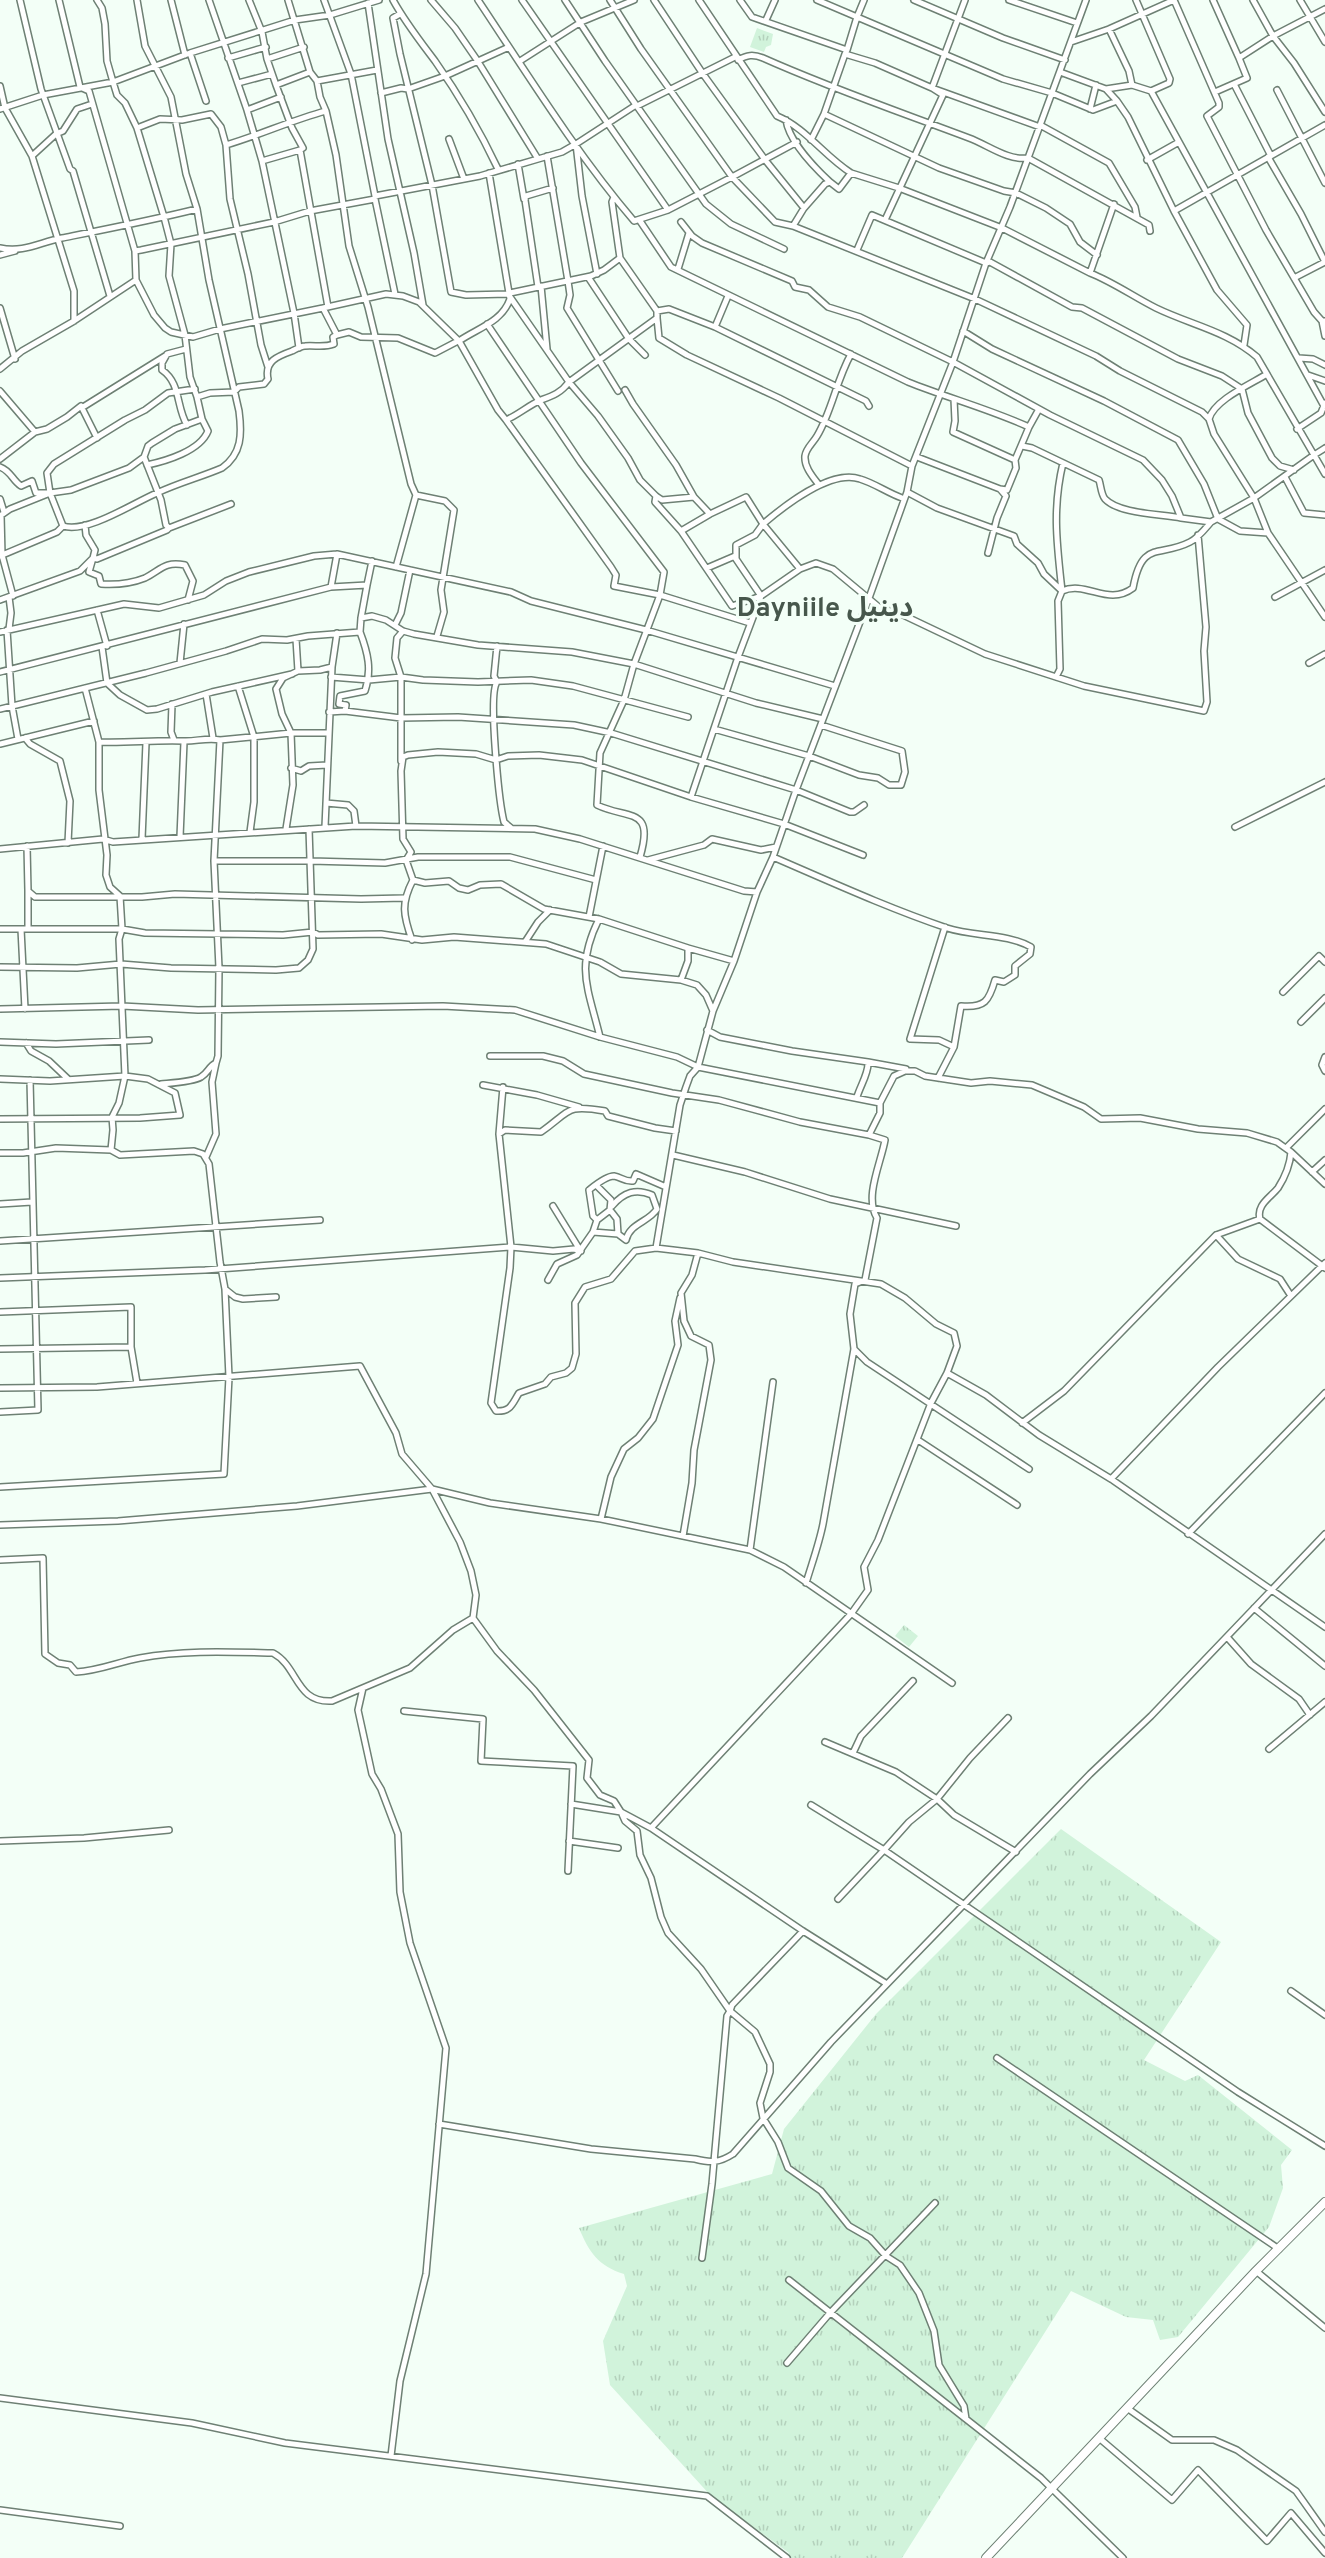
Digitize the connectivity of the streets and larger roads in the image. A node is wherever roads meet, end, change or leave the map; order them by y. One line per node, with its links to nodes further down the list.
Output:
1 (20, 0): 94 (street)
2 (59, 0): 83 (street)
3 (97, 0): 76 (street)
4 (136, 0): 67 (street)
5 (171, 0): 59 (street)
6 (209, 0): 53 (street)
7 (249, 0): 48 (street)
8 (288, 0): 43 (street)
9 (324, 0): 39 (street)
10 (379, 0): 34 (street)
11 (393, 0): 38 (street)
12 (431, 0): 64 (street)
13 (478, 0): 56 (street)
14 (522, 0): 50 (street)
15 (565, 0): 45 (street)
16 (610, 0): 35 (street)
17 (634, 0): 35 (street)
18 (654, 0): 73 (street)
19 (699, 0): 63 (street)
20 (740, 0): 44 (street)
21 (775, 0): 44 (street)
22 (817, 0): 40 (street)
23 (864, 0): 40 (street)
24 (914, 0): 42 (street)
25 (965, 0): 42 (street)
26 (1009, 0): 33 (street)
27 (1086, 0): 46 (street)
28 (1136, 0): 37 (street)
29 (1174, 0): 37 (street); 91 (street)
30 (1213, 0): 61 (street)
31 (1253, 0): 49 (street)
32 (1300, 0): 41 (street)
33 (1020, 2): 46 (street)
34 (368, 3): 39 (street); 68 (street)
35 (616, 9): 45 (street); 87 (street)
36 (1325, 9): 41 (street)
37 (1142, 13): 47 (street); 90 (street)
38 (400, 14): 74 (street); 86 (street)
39 (330, 15): 43 (street); 72 (street)
40 (857, 17): 57 (street); 58 (street)
41 (1309, 17): 49 (street); 52 (street)
42 (957, 19): 58 (street); 65 (street)
43 (295, 20): 48 (street); 55 (street)
44 (766, 20): 57 (street)
45 (581, 22): 50 (street); 99 (street)
46 (1077, 24): 51 (street)
47 (1108, 29): 51 (street); 81 (street)
48 (262, 32): 53 (street); 54 (street)
49 (1273, 36): 61 (street); 104 (street)
50 (551, 42): 66 (street); 109 (street)
51 (1071, 42): 65 (street)
52 (1325, 42)
53 (224, 44): 59 (street); 60 (street)
54 (266, 47): 60 (street); 62 (street)
55 (304, 47): 62 (street); 69 (street)
56 (509, 47): 64 (street); 66 (street)
57 (846, 52): 84 (street); 85 (street)
58 (944, 53): 85 (street); 93 (street)
59 (188, 54): 67 (street); 96 (street)
60 (228, 58): 77 (street)
61 (1239, 58): 78 (street)
62 (267, 59): 71 (street)
63 (737, 59): 73 (street); 84 (street); 108 (street)
64 (477, 60): 74 (street); 129 (street)
65 (1065, 60): 70 (street)
66 (520, 61): 121 (street)
67 (156, 67): 76 (street); 106 (street)
68 (377, 70): 72 (street); 92 (street)
69 (310, 72): 75 (street); 79 (street)
70 (1060, 72): 80 (street); 93 (street)
71 (272, 74): 77 (street); 79 (street)
72 (351, 74): 75 (street); 150 (street)
73 (703, 74): 87 (street); 132 (street)
74 (445, 76): 86 (street); 134 (street)
75 (317, 81): 103 (street)
76 (113, 82): 83 (street); 113 (street)
77 (238, 83): 102 (street)
78 (1234, 84): 91 (street); 127 (street)
79 (276, 85): 95 (street)
80 (1096, 85): 88 (street); 101 (street)
81 (1132, 85): 88 (street); 90 (street)
82 (0, 86): 100 (street)
83 (80, 87): 94 (street); 98 (street)
84 (834, 87): 105 (street); 110 (street)
85 (932, 88): 110 (street); 112 (street)
86 (408, 89): 92 (street); 142 (street)
87 (671, 89): 99 (street); 138 (street)
88 (1106, 89): 97 (street)
89 (1277, 90): 117 (street)
90 (1151, 91): 120 (street)
91 (1215, 92): 137 (street)
92 (381, 93): 145 (street)
93 (1052, 93): 101 (street); 112 (street)
94 (43, 95): 100 (street); 114 (street)
95 (281, 97): 102 (street); 107 (street)
96 (206, 101)
97 (1117, 101): 101 (street); 130 (street)
98 (93, 104): 114 (street); 165 (street)
99 (637, 105): 109 (street); 147 (street)
100 (2, 109): 124 (street)
101 (1090, 109)
102 (247, 110): 115 (street)
103 (327, 111): 107 (street); 153 (street)
104 (1325, 112)
105 (824, 114): 118 (street); 126 (street)
106 (175, 120): 113 (street); 122 (street); 154 (street)
107 (291, 120): 115 (street); 123 (street)
108 (786, 120): 118 (street); 119 (street)
109 (606, 124): 121 (street); 156 (street)
110 (929, 125): 126 (street); 128 (street)
111 (1325, 125): 117 (street)
112 (1040, 126): 128 (street); 160 (street)
113 (137, 128): 159 (street)
114 (56, 134): 124 (street); 171 (street)
115 (255, 136): 122 (street); 131 (street)
116 (449, 139): 139 (street)
117 (1302, 139): 127 (street); 141 (street)
118 (811, 140): 136 (street)
119 (797, 142): 132 (street); 140 (street)
120 (1179, 142): 130 (street); 146 (street)
121 (576, 144): 125 (street); 149 (street); 186 (street)
122 (226, 145): 168 (street)
123 (300, 150): 131 (street); 157 (street)
124 (32, 156): 173 (street)
125 (547, 156): 129 (street); 143 (street)
126 (914, 157): 144 (street); 148 (street)
127 (1270, 157): 137 (street); 188 (street)
128 (1029, 158): 148 (street); 152 (street)
129 (537, 159): 133 (street)
130 (1147, 160): 158 (street)
131 (262, 161): 163 (street)
132 (766, 161): 138 (street); 155 (street)
133 (518, 164): 134 (street); 151 (street)
134 (498, 169): 135 (street)
135 (489, 173): 139 (street); 194 (street)
136 (851, 173): 140 (street); 144 (street)
137 (1238, 174): 146 (street); 188 (street)
138 (732, 177): 147 (street); 166 (street)
139 (464, 179): 142 (street)
140 (830, 182): 155 (street)
141 (1325, 183)
142 (432, 185): 145 (street); 194 (street)
143 (553, 188): 151 (street); 190 (street)
144 (899, 188): 161 (street); 167 (street)
145 (401, 192): 150 (street); 200 (street)
146 (1205, 192): 158 (street); 223 (street)
147 (700, 193): 156 (street); 176 (street)
148 (1016, 193): 167 (street); 181 (street)
149 (614, 197): 162 (street); 182 (street)
150 (375, 198): 153 (street); 192 (street)
151 (525, 200): 191 (street)
152 (1114, 204): 160 (street); 181 (street)
153 (344, 205): 157 (street); 196 (street)
154 (197, 208): 159 (street); 172 (street)
155 (804, 208): 166 (street)
156 (668, 210): 162 (street)
157 (309, 211): 163 (street); 199 (street)
158 (1174, 211): 216 (street)
159 (164, 217): 165 (street); 174 (street)
160 (1137, 217): 169 (street)
161 (885, 220): 178 (street); 183 (street)
162 (640, 221): 184 (street)
163 (274, 222): 168 (street); 201 (street)
164 (681, 222): 170 (street)
165 (128, 224): 171 (street); 179 (street)
166 (793, 225): 178 (street)
167 (1002, 228): 183 (street); 185 (street)
168 (238, 229): 172 (street); 205 (street)
169 (1150, 231)
170 (689, 233): 184 (street); 226 (street)
171 (91, 234): 173 (street); 193 (street)
172 (202, 237): 174 (street); 208 (street)
173 (57, 239): 177 (street); 203 (street)
174 (171, 244): 179 (street); 210 (street)
175 (0, 248): 177 (street)
176 (784, 249)
177 (20, 250): 180 (street)
178 (857, 250): 197 (street)
179 (135, 251): 189 (street)
180 (0, 255)
181 (1097, 255): 185 (street)
182 (620, 258): 186 (street); 202 (street)
183 (986, 263): 197 (street); 236 (street)
184 (678, 269): 195 (street)
185 (1090, 273): 216 (street)
186 (597, 274): 187 (street)
187 (588, 277): 190 (street); 214 (street)
188 (1294, 278): 204 (street)
189 (136, 280): 193 (street); 210 (street)
190 (568, 281): 191 (street); 225 (street)
191 (539, 286): 194 (street); 219 (street)
192 (395, 294): 196 (street); 200 (street)
193 (110, 296): 203 (street)
194 (510, 296): 206 (street); 219 (street)
195 (728, 296): 207 (street); 220 (street)
196 (363, 299): 199 (street); 213 (street)
197 (975, 299): 209 (street); 251 (street)
198 (0, 308): 224 (street)
199 (326, 308): 201 (street); 211 (street)
200 (423, 309): 215 (street)
201 (294, 313): 205 (street); 217 (street)
202 (657, 314): 207 (street); 214 (street); 253 (street)
203 (74, 321): 224 (street)
204 (1323, 321): 212 (street)
205 (257, 322): 208 (street); 228 (street)
206 (488, 324): 215 (street); 245 (street)
207 (716, 327): 234 (street)
208 (220, 329): 210 (street); 240 (street)
209 (963, 331): 226 (street); 289 (street)
210 (185, 335): 218 (street)
211 (337, 335): 213 (street); 217 (street)
212 (1325, 336)
213 (374, 337): 215 (street); 278 (street)
214 (629, 339): 221 (street); 225 (street)
215 (458, 341): 252 (street)
216 (1244, 345): 230 (street)
217 (298, 348): 228 (street)
218 (186, 349): 222 (street); 235 (street)
219 (547, 349): 233 (street)
220 (851, 354): 234 (street); 242 (street)
221 (645, 355)
222 (165, 356): 239 (street); 248 (street)
223 (1299, 358): 227 (street); 231 (street)
224 (15, 359): 229 (street)
225 (600, 360): 233 (street); 241 (street)
226 (953, 362): 242 (street); 249 (street)
227 (1325, 365)
228 (268, 367): 240 (street)
229 (0, 369)
230 (1268, 374): 236 (street); 256 (street)
231 (1308, 375): 232 (street); 246 (street)
232 (1325, 381)
233 (568, 382): 245 (street); 279 (street)
234 (836, 387): 247 (street); 253 (street)
235 (195, 389): 239 (street); 243 (street)
236 (1242, 389): 251 (street); 270 (street)
237 (625, 390): 280 (street)
238 (0, 391): 257 (street)
239 (176, 391): 254 (street); 258 (street)
240 (234, 392): 243 (street); 275 (street)
241 (618, 392)
242 (941, 392): 244 (street); 263 (street)
243 (197, 397): 250 (street)
244 (954, 399): 255 (street); 265 (street)
245 (540, 400): 252 (street); 315 (street)
246 (1324, 404): 256 (street)
247 (869, 405)
248 (81, 406): 257 (street); 258 (street)
249 (1039, 409): 255 (street); 288 (street)
250 (202, 419): 254 (street); 267 (street)
251 (1209, 419): 282 (street)
252 (506, 420): 315 (street)
253 (824, 422): 268 (street); 273 (street)
254 (187, 425): 262 (street)
255 (1029, 427): 259 (street)
256 (1297, 429): 261 (street)
257 (35, 432): 264 (street)
258 (97, 438): 277 (street)
259 (1022, 446): 265 (street); 266 (street)
260 (1325, 448): 261 (street)
261 (1314, 455): 270 (street); 271 (street)
262 (144, 457): 267 (street); 277 (street)
263 (917, 457): 268 (street); 274 (street)
264 (0, 459)
265 (1015, 460): 274 (street)
266 (1063, 463): 288 (street); 314 (street)
267 (147, 465): 275 (street)
268 (912, 466): 276 (street)
269 (0, 467): 277 (street)
270 (1294, 470): 272 (street)
271 (1325, 474)
272 (1285, 477): 282 (street); 287 (street)
273 (819, 485): 281 (street); 291 (street)
274 (1000, 489): 295 (street)
275 (158, 492): 292 (street); 294 (street)
276 (907, 492): 281 (street); 295 (street)
277 (50, 493): 285 (street); 293 (street)
278 (416, 495): 305 (street); 310 (street)
279 (656, 496): 280 (street); 296 (street)
280 (694, 497): 286 (street)
281 (903, 498): 319 (street)
282 (1254, 498): 289 (street); 297 (street)
283 (0, 499): 285 (street)
284 (231, 504): 294 (street)
285 (2, 514): 301 (street)
286 (710, 514): 291 (street); 296 (street)
287 (1325, 515)
288 (1180, 518): 290 (street)
289 (1218, 519): 290 (street); 297 (street)
290 (1212, 522): 298 (street)
291 (763, 524): 302 (street); 308 (street)
292 (85, 525): 293 (street); 303 (street)
293 (63, 526): 301 (street)
294 (169, 528): 303 (street)
295 (995, 529): 299 (street); 314 (street)
296 (681, 531): 306 (street)
297 (1268, 533): 311 (street)
298 (1198, 535): 314 (street); 349 (street)
299 (988, 553)
300 (338, 554): 304 (street); 313 (street); 321 (street)
301 (1, 555): 317 (street)
302 (735, 556): 306 (street); 316 (street)
303 (93, 558): 317 (street); 321 (street)
304 (372, 561): 305 (street); 312 (street)
305 (396, 567): 307 (street)
306 (707, 567): 316 (street)
307 (410, 570): 310 (street); 327 (street)
308 (800, 570): 316 (street); 319 (street)
309 (1325, 570): 311 (street)
310 (443, 576): 329 (street); 333 (street)
311 (1302, 583): 318 (street); 323 (street)
312 (367, 585): 313 (street); 324 (street)
313 (331, 587): 326 (street)
314 (1062, 591): 349 (street)
315 (660, 595): 325 (street); 329 (street)
316 (761, 596): 325 (street)
317 (11, 597): 320 (street); 328 (street)
318 (1275, 597)
319 (868, 598): 349 (street); 354 (street)
320 (0, 600)
321 (188, 600): 322 (street)
322 (98, 610): 328 (street); 335 (street)
323 (1325, 617)
324 (361, 618): 327 (street); 331 (street)
325 (750, 623): 338 (street)
326 (184, 624): 335 (street); 339 (street)
327 (395, 625): 330 (street)
328 (5, 630): 343 (street)
329 (646, 630): 338 (street); 341 (street)
330 (403, 631): 333 (street); 348 (street)
331 (360, 632): 332 (street); 350 (street)
332 (337, 633): 334 (street); 342 (street)
333 (437, 636): 336 (street)
334 (296, 639): 339 (street); 344 (street)
335 (105, 646): 343 (street); 352 (street)
336 (497, 646): 341 (street); 351 (street)
337 (1325, 654): 340 (street)
338 (738, 657): 354 (street); 357 (street)
339 (180, 663): 352 (street)
340 (1309, 663)
341 (634, 664): 357 (street); 358 (street)
342 (332, 667): 344 (street); 347 (street)
343 (10, 670): 345 (street); 360 (street)
344 (298, 671): 346 (street)
345 (0, 672)
346 (292, 674): 353 (street); 370 (street)
347 (331, 677): 350 (street); 363 (street)
348 (400, 677): 350 (street); 351 (street); 365 (street)
349 (1056, 677)
350 (369, 680): 362 (street)
351 (497, 682): 358 (street); 366 (street)
352 (107, 683): 355 (street); 359 (street)
353 (238, 686): 356 (street); 373 (street)
354 (835, 686): 368 (street)
355 (85, 688): 360 (street); 367 (street)
356 (206, 694): 359 (street); 375 (street)
357 (725, 694): 368 (street); 369 (street)
358 (624, 700): 364 (street); 372 (street)
359 (172, 704): 376 (street)
360 (12, 706): 361 (street); 374 (street)
361 (0, 709)
362 (345, 711): 363 (street); 365 (street)
363 (329, 712): 371 (street)
364 (688, 717)
365 (401, 718): 366 (street); 385 (street)
366 (495, 720): 372 (street); 383 (street)
367 (94, 721): 374 (street); 378 (street)
368 (822, 722): 382 (street); 382 (street)
369 (714, 729): 382 (street); 384 (street)
370 (291, 733): 371 (street); 373 (street); 388 (street)
371 (328, 733): 386 (street)
372 (611, 733): 384 (street); 387 (street)
373 (254, 737): 377 (street); 402 (street)
374 (22, 738): 381 (street); 407 (street)
375 (213, 738): 377 (street); 379 (street)
376 (174, 740): 379 (street); 380 (street)
377 (220, 740): 403 (street)
378 (99, 742): 380 (street); 405 (street)
379 (184, 742): 404 (street)
380 (146, 743): 406 (street)
381 (0, 744)
382 (809, 756): 390 (street)
383 (496, 760): 385 (street); 387 (street); 399 (street)
384 (704, 762): 390 (street); 391 (street)
385 (402, 763): 396 (street)
386 (327, 765): 388 (street); 392 (street)
387 (599, 767): 391 (street); 413 (street)
388 (291, 768): 400 (street)
389 (1325, 782): 398 (street)
390 (796, 790): 393 (street); 394 (street)
391 (691, 797): 394 (street)
392 (326, 803): 395 (street); 397 (street)
393 (864, 805)
394 (784, 824): 410 (street); 412 (street)
395 (356, 826): 396 (street); 397 (street)
396 (403, 826): 399 (street); 415 (street)
397 (325, 827): 401 (street)
398 (1235, 827)
399 (512, 828): 409 (street)
400 (286, 829): 401 (street); 402 (street)
401 (309, 829): 418 (street)
402 (250, 832): 403 (street)
403 (217, 833): 404 (street); 417 (street)
404 (180, 837): 406 (street)
405 (104, 839): 406 (street); 407 (street); 423 (street)
406 (142, 839)
407 (68, 843): 408 (street)
408 (27, 846): 411 (street); 421 (street)
409 (603, 846): 413 (street); 420 (street)
410 (776, 847): 414 (street); 416 (street)
411 (0, 849)
412 (863, 855)
413 (640, 857): 416 (street)
414 (773, 857): 422 (street); 430 (street)
415 (406, 860): 418 (street); 419 (street); 420 (street)
416 (648, 860): 422 (street)
417 (214, 861): 418 (street); 424 (street)
418 (311, 861): 425 (street)
419 (413, 880): 426 (street); 427 (street)
420 (596, 880): 428 (street)
421 (28, 891): 423 (street); 434 (street)
422 (757, 892): 441 (street)
423 (120, 896): 424 (street); 431 (street)
424 (216, 896): 425 (street); 436 (street)
425 (312, 896): 426 (street); 435 (street)
426 (404, 898): 437 (street)
427 (550, 910): 428 (street); 438 (street)
428 (589, 917): 429 (street)
429 (599, 920): 439 (street); 440 (street)
430 (945, 927): 462 (street); 462 (street)
431 (122, 928): 434 (street); 436 (street); 443 (street)
432 (0, 929): 433 (street)
433 (21, 929): 434 (street); 444 (street)
434 (28, 929)
435 (314, 932): 436 (street); 437 (street); 446 (street)
436 (216, 934): 446 (street)
437 (412, 940): 438 (street)
438 (525, 942): 440 (street)
439 (688, 948): 441 (street); 447 (street)
440 (586, 956): 447 (street); 457 (street)
441 (734, 961): 454 (street)
442 (1325, 962): 448 (street)
443 (121, 964): 444 (street); 446 (street); 450 (street)
444 (25, 966): 445 (street); 452 (street)
445 (0, 967)
446 (219, 968): 453 (street)
447 (681, 980): 454 (street)
448 (1283, 992)
449 (1325, 998): 455 (street)
450 (122, 1005): 452 (street); 453 (street); 458 (street)
451 (0, 1009): 452 (street)
452 (25, 1009)
453 (219, 1009): 457 (street); 466 (street)
454 (713, 1011): 456 (street)
455 (1301, 1022)
456 (707, 1030): 465 (street); 467 (street)
457 (600, 1037): 467 (street)
458 (122, 1040): 459 (street); 461 (street); 470 (street)
459 (149, 1040)
460 (0, 1042): 461 (street)
461 (26, 1043): 473 (street)
462 (954, 1047): 471 (street)
463 (490, 1056): 478 (street)
464 (1325, 1057): 469 (street)
465 (868, 1062): 468 (street); 479 (street)
466 (216, 1063): 475 (street); 494 (street)
467 (698, 1067): 478 (street); 479 (street)
468 (915, 1071): 471 (street); 480 (street)
469 (1325, 1071)
470 (125, 1076): 473 (street); 475 (street); 483 (street)
471 (938, 1078): 490 (street)
472 (0, 1079): 474 (street)
473 (68, 1079): 474 (street)
474 (30, 1080): 485 (street)
475 (156, 1082): 483 (street)
476 (483, 1085): 477 (street)
477 (503, 1087): 481 (street); 487 (street)
478 (684, 1094): 486 (street); 488 (street)
479 (857, 1097): 480 (street)
480 (880, 1103): 488 (street)
481 (579, 1107): 486 (street); 487 (street)
482 (1325, 1108): 490 (street)
483 (112, 1117): 485 (street); 489 (street)
484 (0, 1119): 485 (street)
485 (30, 1119): 491 (street)
486 (676, 1131): 493 (street)
487 (499, 1134): 517 (street)
488 (869, 1135): 503 (street)
489 (111, 1150): 491 (street); 494 (street)
490 (1288, 1150): 496 (street); 506 (street)
491 (32, 1152): 492 (street); 500 (street)
492 (0, 1153)
493 (673, 1155): 499 (street); 503 (street)
494 (206, 1157): 510 (street)
495 (1325, 1160): 496 (street)
496 (1312, 1172): 497 (street)
497 (1325, 1184)
498 (597, 1186): 499 (street); 504 (street); 508 (street)
499 (666, 1187): 505 (street)
500 (32, 1202): 501 (street); 514 (street)
501 (0, 1204)
502 (553, 1206): 519 (street)
503 (870, 1207): 509 (street); 527 (street)
504 (611, 1208): 505 (street); 508 (street); 512 (street)
505 (660, 1208): 515 (street); 518 (street)
506 (1260, 1219): 513 (street); 522 (street)
507 (320, 1220): 510 (street)
508 (597, 1220): 511 (street)
509 (956, 1226)
510 (216, 1228): 514 (street); 523 (street)
511 (593, 1232): 512 (street); 519 (street)
512 (618, 1234): 515 (street)
513 (1216, 1235): 530 (street); 547 (street)
514 (34, 1239): 516 (street); 525 (street)
515 (626, 1240): 520 (street)
516 (0, 1241)
517 (511, 1247): 519 (street); 520 (street); 523 (street)
518 (656, 1248): 520 (street); 521 (street)
519 (581, 1251): 526 (street)
520 (635, 1251)
521 (698, 1253): 527 (street); 529 (street)
522 (1324, 1266): 530 (street)
523 (223, 1267): 525 (street); 528 (street)
524 (0, 1278): 525 (street)
525 (35, 1278): 532 (street)
526 (548, 1280)
527 (865, 1280): 537 (street); 538 (street)
528 (225, 1289): 531 (street); 539 (street)
529 (681, 1293): 554 (street); 558 (street)
530 (1291, 1296): 550 (street)
531 (276, 1297)
532 (35, 1311): 533 (street); 534 (street); 536 (street)
533 (0, 1312)
534 (131, 1347): 536 (street); 541 (street)
535 (0, 1349): 536 (street)
536 (36, 1349): 542 (street)
537 (854, 1350): 545 (street); 561 (street)
538 (947, 1373): 545 (street); 547 (street)
539 (229, 1377): 541 (street); 551 (street); 552 (street)
540 (773, 1382): 559 (street)
541 (137, 1383): 542 (street)
542 (37, 1387): 543 (street); 546 (street)
543 (0, 1388)
544 (1325, 1393): 556 (street)
545 (931, 1403): 548 (street); 549 (street)
546 (0, 1412)
547 (1022, 1423): 550 (street)
548 (918, 1440): 553 (street); 564 (street)
549 (1029, 1469)
550 (1111, 1479): 556 (street)
551 (0, 1487)
552 (432, 1489): 554 (street); 555 (street); 565 (street)
553 (1017, 1505)
554 (601, 1519): 558 (street)
555 (0, 1525)
556 (1188, 1534): 562 (street)
557 (1325, 1534): 562 (street)
558 (683, 1536): 559 (street)
559 (750, 1550): 561 (street)
560 (0, 1560): 571 (street)
561 (806, 1583): 564 (street)
562 (1273, 1588): 563 (street); 566 (street)
563 (1254, 1608): 567 (street); 568 (street)
564 (850, 1614): 570 (street); 583 (street)
565 (473, 1618): 571 (street); 582 (street)
566 (1325, 1627)
567 (1227, 1637): 574 (street); 589 (street)
568 (1325, 1666)
569 (913, 1681): 578 (street)
570 (952, 1683)
571 (363, 1688): 600 (street)
572 (1325, 1702): 574 (street)
573 (404, 1711): 580 (street)
574 (1310, 1715): 577 (street)
575 (1008, 1718): 579 (street)
576 (825, 1742): 578 (street)
577 (1269, 1749)
578 (853, 1753): 579 (street)
579 (937, 1798): 588 (street); 589 (street)
580 (571, 1804): 582 (street); 586 (street)
581 (811, 1805): 588 (street)
582 (621, 1812): 583 (street); 596 (street)
583 (651, 1828): 593 (street)
584 (170, 1830): 585 (street)
585 (0, 1841)
586 (569, 1841): 587 (street); 590 (street)
587 (618, 1848)
588 (884, 1850): 591 (street); 592 (street)
589 (1016, 1852): 592 (street)
590 (568, 1871)
591 (838, 1899)
592 (966, 1904): 594 (street); 601 (street)
593 (803, 1931): 594 (street); 596 (street)
594 (887, 1984): 599 (street)
595 (1291, 1991): 597 (street)
596 (730, 2011): 599 (street); 602 (street)
597 (1325, 2015)
598 (997, 2058): 605 (street)
599 (763, 2118): 602 (street); 606 (street)
600 (439, 2124): 602 (street); 617 (street)
601 (1325, 2146)
602 (713, 2163): 607 (street)
603 (1325, 2202): 605 (street)
604 (935, 2203): 606 (street)
605 (1279, 2249): 608 (street)
606 (886, 2256): 610 (street); 615 (street)
607 (702, 2258)
608 (1256, 2271): 611 (street); 614 (street)
609 (789, 2280): 610 (street)
610 (830, 2313): 612 (street); 615 (street)
611 (1325, 2328)
612 (787, 2363)
613 (0, 2398): 617 (street)
614 (1127, 2408): 616 (street); 621 (street)
615 (966, 2419): 618 (street)
616 (1099, 2438): 618 (street); 622 (street)
617 (390, 2456): 623 (street)
618 (1050, 2488): 624 (street); 625 (street)
619 (0, 2510): 620 (street)
620 (120, 2526)
621 (1325, 2532)
622 (1325, 2553)
623 (787, 2558)
624 (986, 2558)
625 (1123, 2558)

